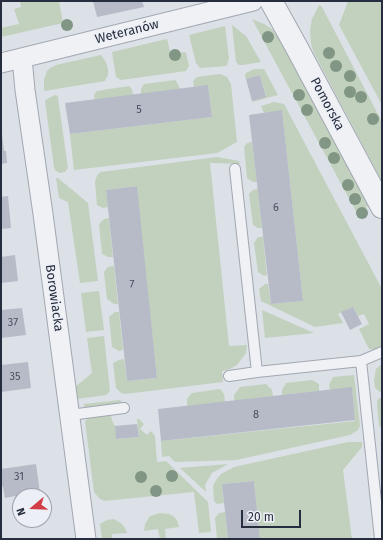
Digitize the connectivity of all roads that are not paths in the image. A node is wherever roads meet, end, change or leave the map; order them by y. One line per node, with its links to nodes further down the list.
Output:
1 (253, 1): 3 (street, Weteranów)
2 (271, 1): 6 (street, Pomorska)
3 (22, 58): 4 (street, Weteranów); 12 (street, Borowiacka)
4 (1, 63)
5 (235, 169): 9 (lane)
6 (382, 207)
7 (382, 352): 8 (lane)
8 (361, 361): 9 (lane); 14 (lane)
9 (257, 372): 10 (lane)
10 (229, 376)
11 (124, 408): 12 (lane)
12 (70, 415): 13 (street, Borowiacka)
13 (86, 539)
14 (380, 539)

